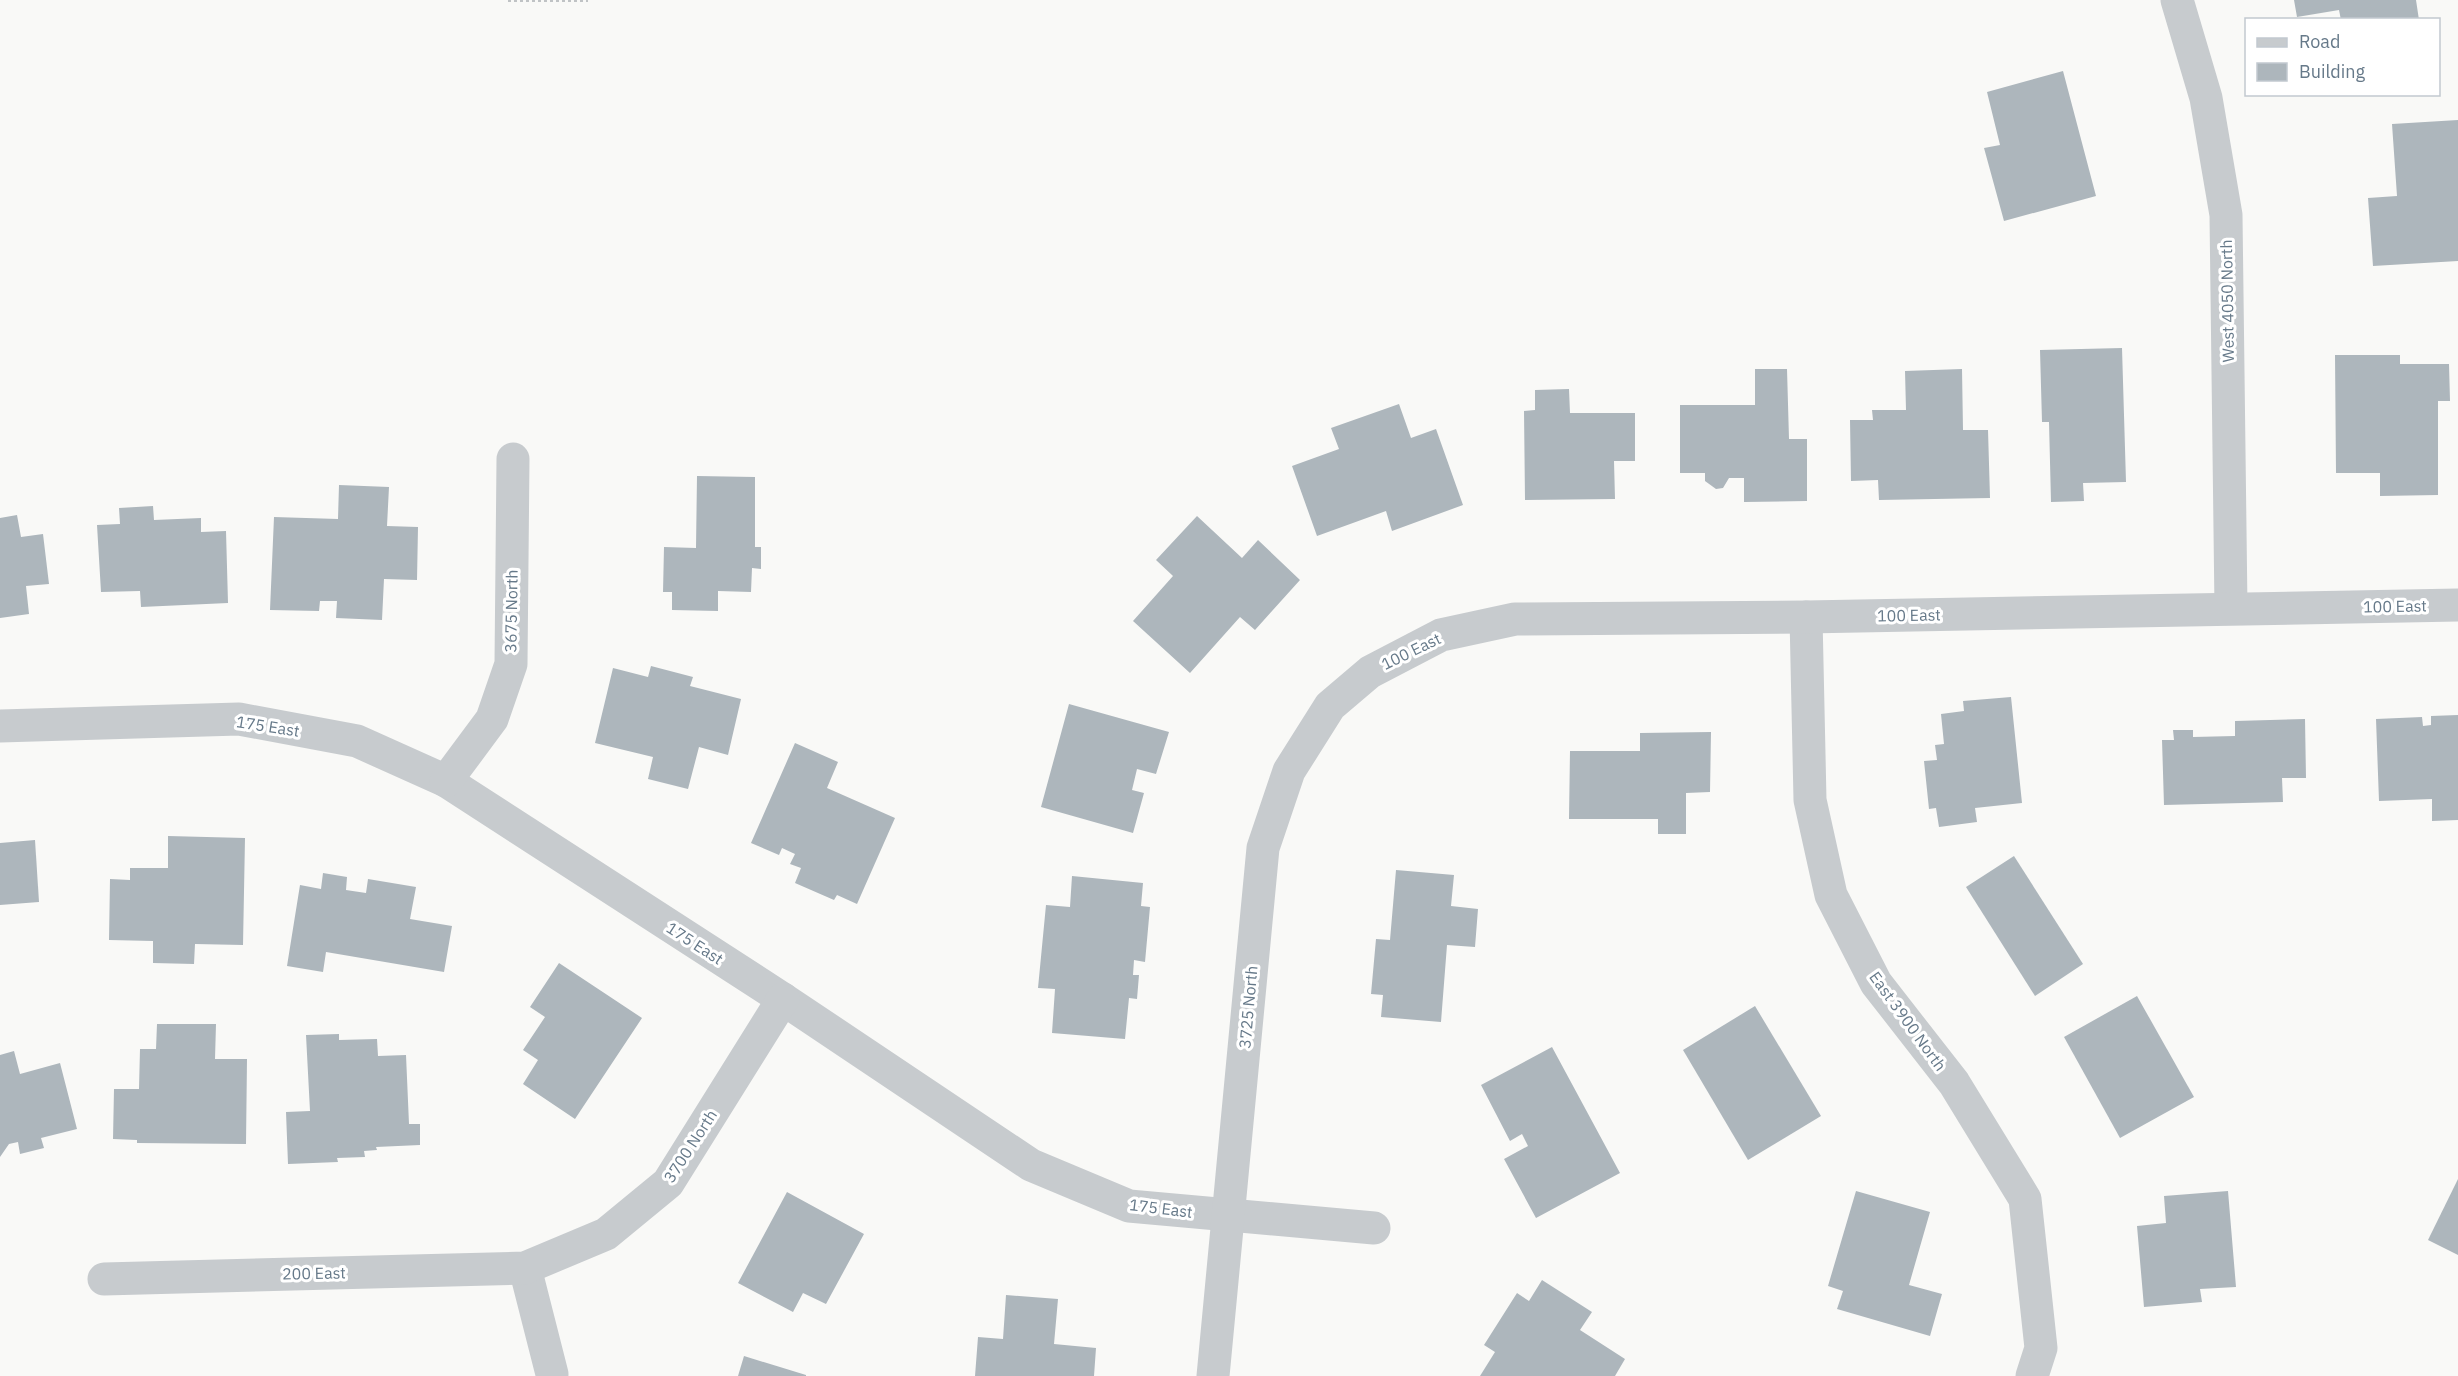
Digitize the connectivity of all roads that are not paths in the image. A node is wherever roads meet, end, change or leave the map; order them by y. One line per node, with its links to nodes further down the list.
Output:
1 (2177, 0): 4 (street, West 4050 North)
2 (513, 459): 8 (street, 3675 North)
3 (2458, 605): 4 (street, 100 East)
4 (2231, 608): 5 (street, 100 East)
5 (1806, 617): 6 (street, 100 East); 16 (street, East 3900 North)
6 (1370, 672): 10 (street, 3725 North)
7 (0, 726): 8 (street, 175 East)
8 (446, 781): 9 (street, 175 East)
9 (783, 999): 10 (street, 175 East); 12 (street, 3700 North)
10 (1228, 1215): 11 (street, 175 East); 15 (street, 3725 North)
11 (1374, 1228)
12 (525, 1268): 13 (street, 200 East); 14 (street)
13 (104, 1279)
14 (552, 1374)
15 (1213, 1376)
16 (2032, 1376)

